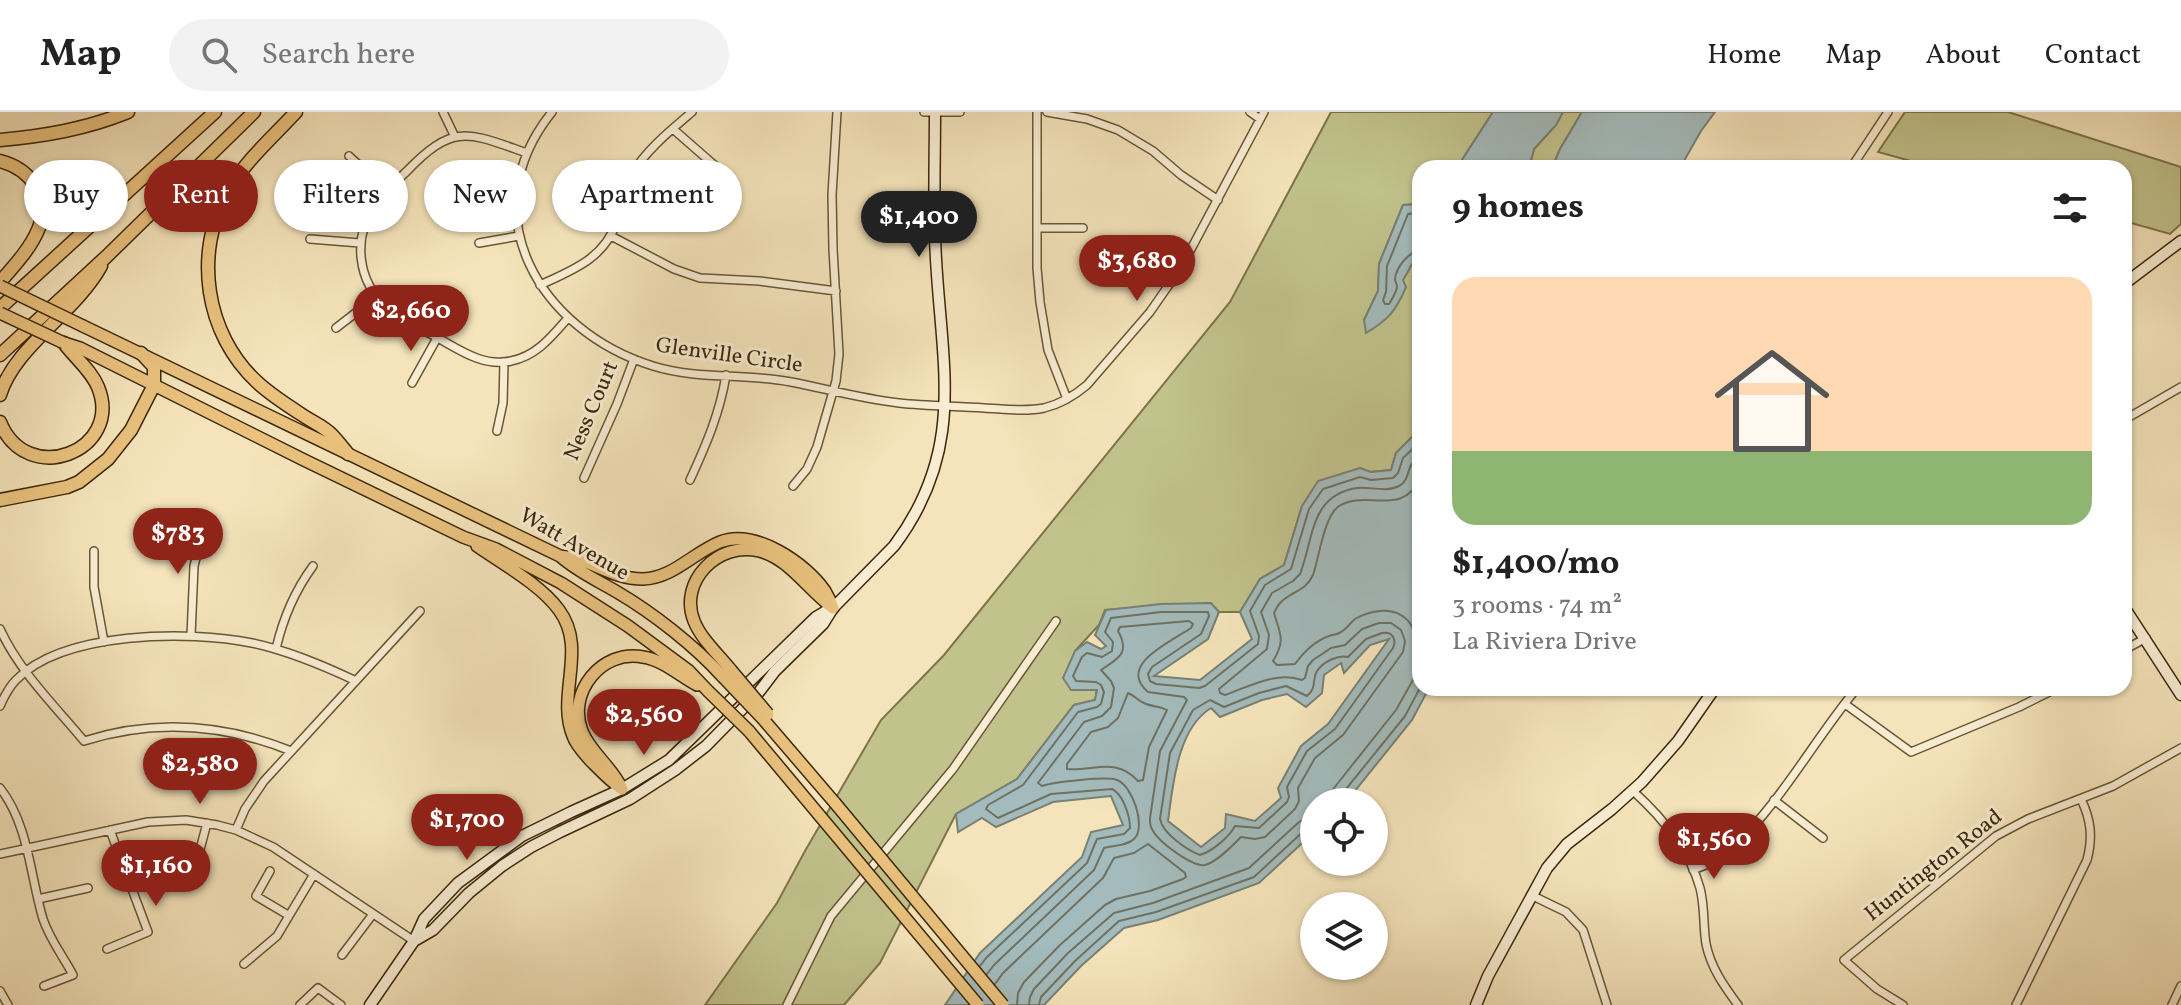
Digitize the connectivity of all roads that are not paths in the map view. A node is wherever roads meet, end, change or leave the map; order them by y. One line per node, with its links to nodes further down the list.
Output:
1 (128, 112): 19 (highway)
2 (215, 112): 43 (highway)
3 (254, 112): 37 (highway)
4 (296, 112): 63 (highway)
5 (443, 112): 18 (street)
6 (552, 112): 20 (street, Glenville Circle)
7 (692, 112): 17 (street)
8 (837, 112): 41 (street)
9 (924, 112): 10 (street)
10 (935, 112): 11 (street); 59 (street)
11 (960, 112)
12 (1037, 112): 28 (street)
13 (1047, 112): 27 (street)
14 (1250, 112): 16 (street)
15 (1888, 112): 24 (street)
16 (1262, 116): 27 (street)
17 (673, 129): 23 (street); 32 (street)
18 (455, 137): 20 (street); 26 (street)
19 (0, 140)
20 (527, 153): 31 (street, Glenville Circle)
21 (349, 156): 22 (street)
22 (353, 160)
23 (708, 160)
24 (1856, 160)
25 (0, 161): 39 (highway)
26 (408, 170)
27 (1218, 200): 58 (street)
28 (1037, 228): 29 (street); 58 (street)
29 (1083, 228)
30 (363, 232): 35 (street)
31 (519, 236): 36 (street); 40 (street, Glenville Circle)
32 (611, 236): 40 (street); 41 (street)
33 (310, 239): 35 (street)
34 (2181, 241): 38 (street)
35 (360, 243): 42 (street)
36 (479, 243)
37 (107, 256): 49 (highway); 57 (highway)
38 (2132, 278)
39 (0, 284): 48 (main road, Watt Avenue, bridge)
40 (540, 285): 44 (street, Glenville Circle)
41 (836, 291): 56 (street)
42 (376, 297): 45 (street); 46 (street)
43 (0, 311): 47 (main road, Watt Avenue, bridge)
44 (568, 318): 50 (street, Glenville Circle); 51 (street)
45 (336, 328)
46 (437, 338): 51 (street); 53 (street)
47 (64, 343): 54 (main road, Watt Avenue); 61 (highway)
48 (141, 353): 54 (highway); 63 (main road, Watt Avenue)
49 (0, 355)
50 (634, 359): 52 (street, Glenville Circle); 64 (street, Ness Court)
51 (504, 362): 62 (street)
52 (726, 375): 56 (street, Glenville Circle); 65 (street)
53 (412, 383)
54 (154, 385): 67 (highway); 69 (main road, Watt Avenue)
55 (2181, 387): 60 (street)
56 (833, 391): 59 (street, Glenville Circle); 66 (street)
57 (0, 395)
58 (1067, 399): 59 (street, Glenville Circle)
59 (946, 406): 73 (street)
60 (2132, 415)
61 (0, 422)
62 (497, 431)
63 (348, 454): 71 (main road, Watt Avenue)
64 (584, 478)
65 (690, 480)
66 (793, 486)
67 (0, 500)
68 (205, 523): 78 (street)
69 (463, 537): 86 (main road, Watt Avenue); 96 (main road)
70 (94, 551): 80 (street)
71 (560, 556): 73 (main road); 84 (main road, Watt Avenue)
72 (313, 566): 82 (street)
73 (833, 608): 84 (main road); 96 (street); 112 (street)
74 (420, 611): 85 (street)
75 (2132, 618): 79 (street)
76 (1056, 621): 124 (street)
77 (0, 629): 83 (street)
78 (191, 636): 80 (street); 82 (street)
79 (2146, 638): 81 (street); 87 (street)
80 (104, 642): 83 (street)
81 (2132, 646)
82 (276, 649): 85 (street)
83 (26, 671): 92 (street); 94 (street)
84 (727, 674): 130 (main road, bridge)
85 (356, 681): 94 (street)
86 (708, 691): 96 (main road); 129 (main road, Watt Avenue, bridge)
87 (2181, 695)
88 (1709, 696): 97 (street)
89 (1851, 696): 91 (street)
90 (2041, 696): 91 (street)
91 (1845, 704): 99 (street)
92 (0, 706)
93 (2181, 748): 98 (street, Huntington Road)
94 (291, 751): 102 (street)
95 (0, 788): 104 (street)
96 (622, 789): 105 (street)
97 (1633, 791): 107 (street); 113 (street)
98 (2081, 799): 134 (street, Huntington Road); 135 (street)
99 (1774, 800): 103 (street); 107 (street)
100 (207, 823): 101 (street); 102 (street); 109 (street)
101 (110, 830): 104 (street); 118 (street)
102 (236, 830): 110 (street)
103 (1823, 838)
104 (26, 848): 106 (street); 114 (street)
105 (503, 849): 112 (street); 117 (street)
106 (0, 854)
107 (1693, 870): 133 (street)
108 (270, 871): 116 (street)
109 (178, 873)
110 (314, 874): 115 (street); 116 (street)
111 (88, 888): 114 (street)
112 (469, 893): 117 (street)
113 (1531, 895): 131 (street); 132 (street)
114 (38, 899): 121 (street)
115 (373, 914): 117 (street); 119 (street)
116 (288, 915): 120 (street)
117 (414, 941): 128 (street)
118 (107, 949)
119 (342, 955)
120 (244, 964)
121 (44, 986)
122 (2181, 986): 136 (street)
123 (0, 991): 125 (street)
124 (786, 1004)
125 (8, 1005)
126 (300, 1005): 127 (street)
127 (341, 1005)
128 (370, 1005)
129 (978, 1005)
130 (1003, 1005)
131 (1476, 1005)
132 (1607, 1005)
133 (1738, 1005)
134 (1903, 1005)
135 (2016, 1005)
136 (2172, 1005)

